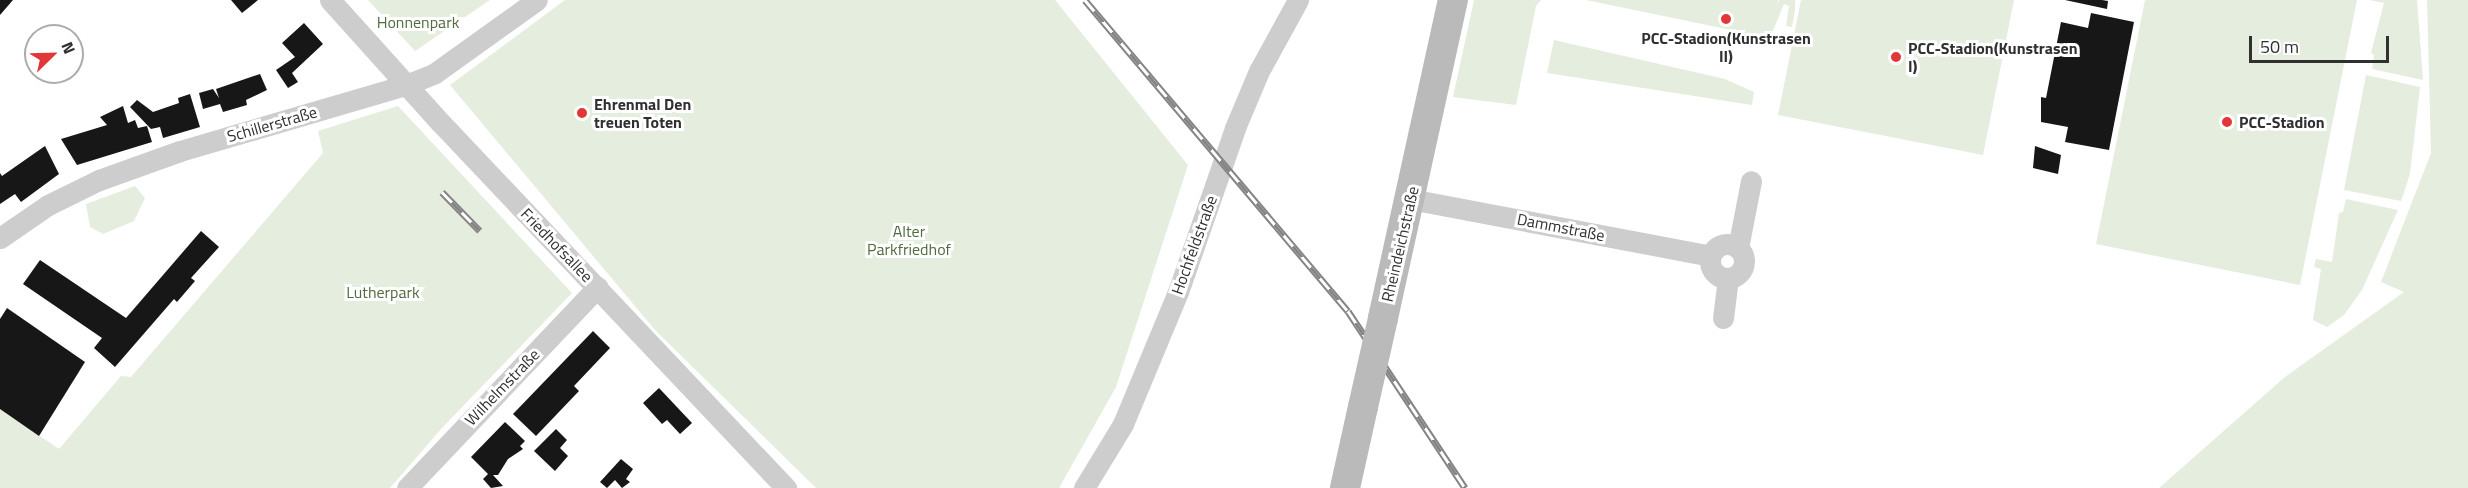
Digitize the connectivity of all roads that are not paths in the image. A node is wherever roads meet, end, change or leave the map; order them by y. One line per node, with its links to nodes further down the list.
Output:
1 (330, 0): 5 (street, Friedhofsallee)
2 (537, 0): 5 (street, Schillerstraße)
3 (1298, 0): 16 (street, Hochfeldstraße)
4 (1454, 0): 7 (main road, Rheindeichstraße)
5 (406, 85): 8 (street, Schillerstraße); 12 (street, Friedhofsallee)
6 (1751, 181): 10 (street)
7 (1410, 199): 9 (street, Dammstraße); 17 (main road, Rheindeichstraße, bridge)
8 (0, 238)
9 (1711, 256): 10 (street, Dammstraße); 11 (street)
10 (1745, 256): 11 (street)
11 (1728, 278): 13 (street)
12 (598, 287): 14 (street, Friedhofsallee); 15 (street, Wilhelmstraße)
13 (1723, 318)
14 (784, 487)
15 (407, 488)
16 (1084, 488)
17 (1344, 488)

